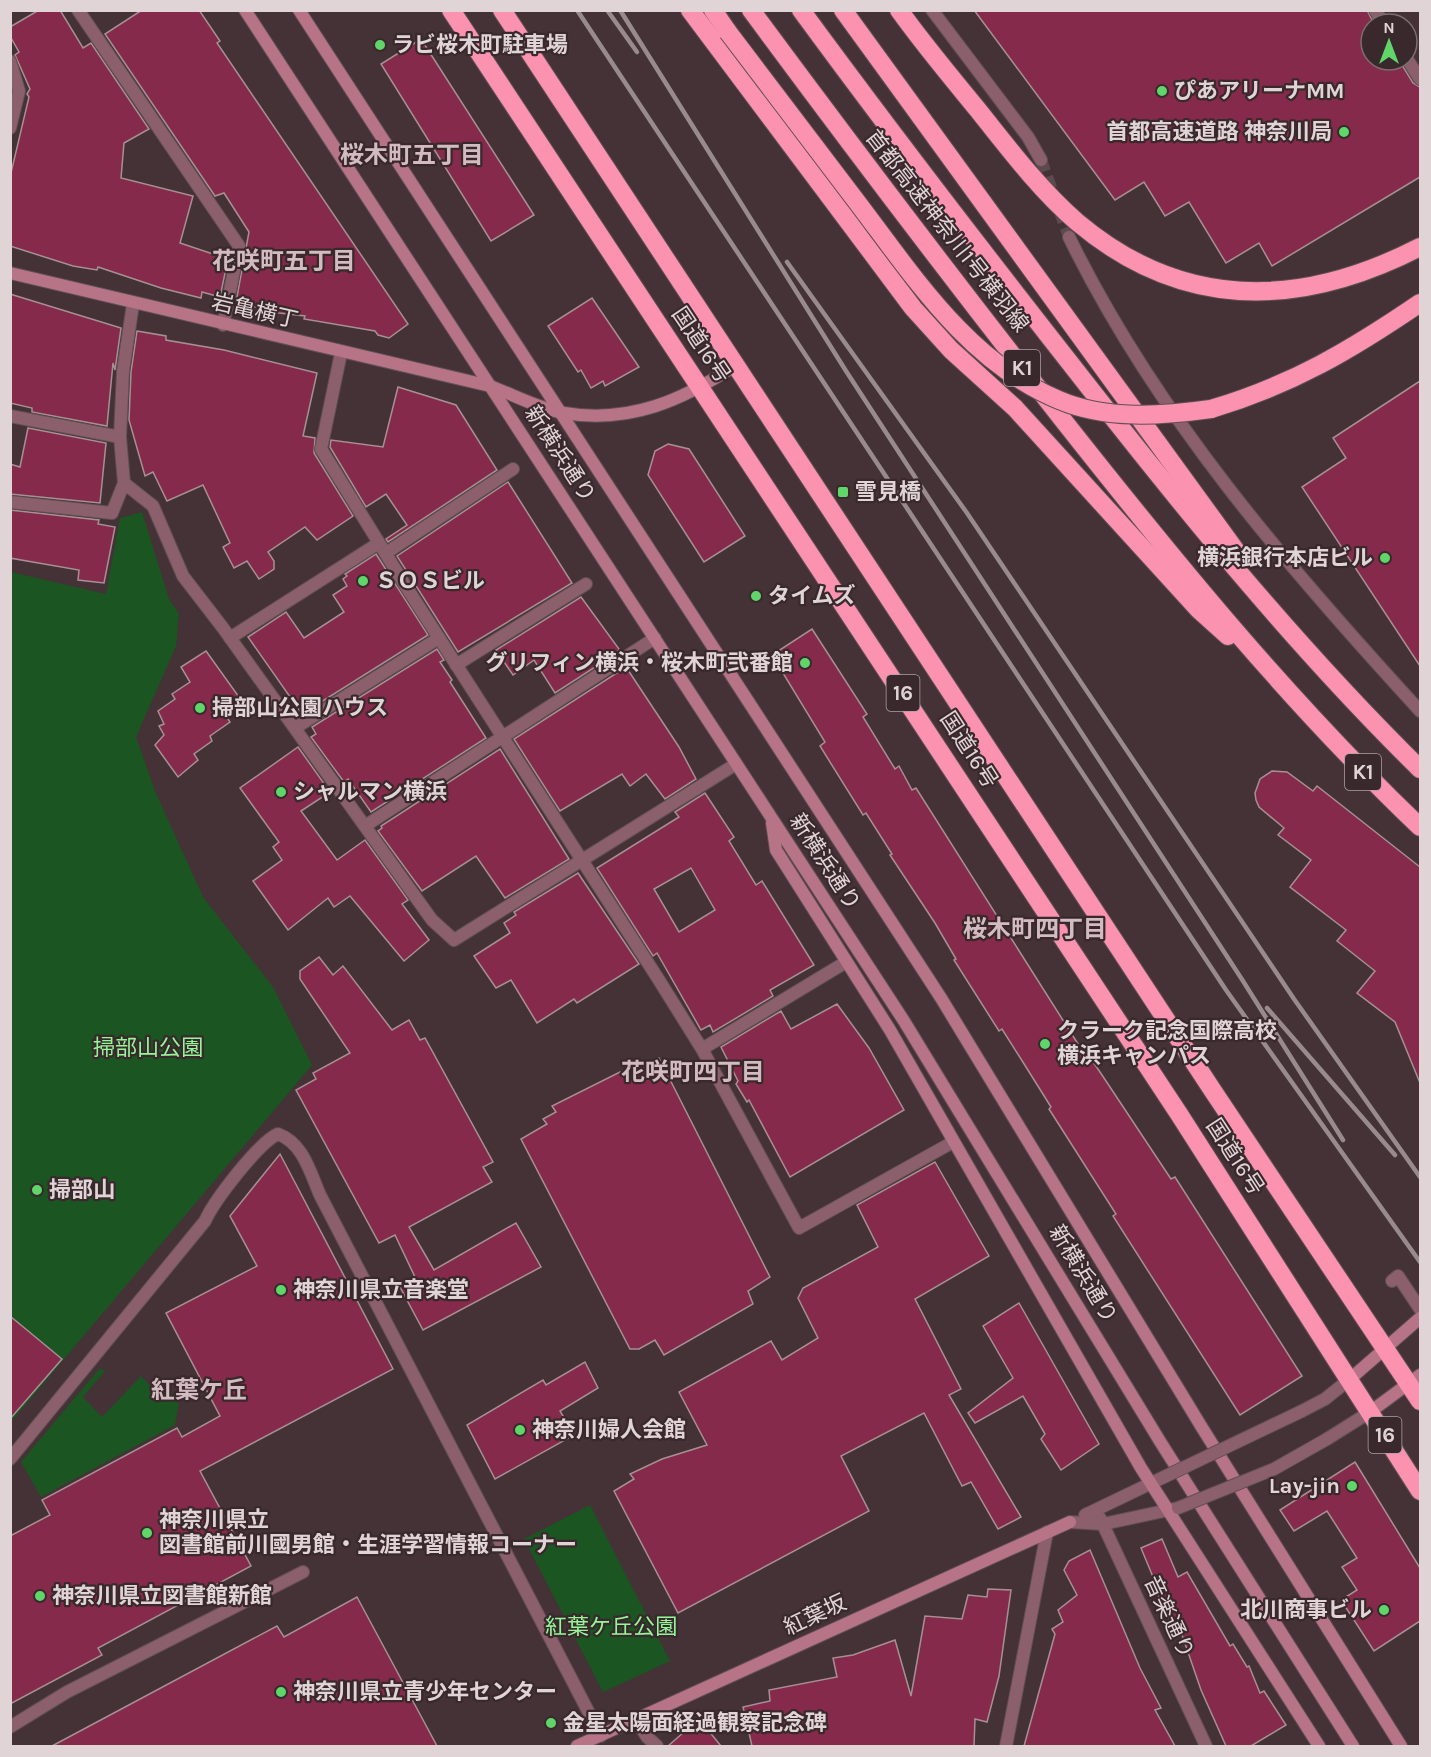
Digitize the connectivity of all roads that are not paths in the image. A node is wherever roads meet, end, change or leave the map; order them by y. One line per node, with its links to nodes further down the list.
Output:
1 (78, 10): 21 (street)
2 (245, 10): 24 (street, 新横浜通り)
3 (299, 10): 26 (street, 新横浜通り)
4 (451, 10): 25 (highway, 国道16号 / 16)
5 (502, 10): 23 (highway, 国道16号 / 16)
6 (690, 10): 39 (highway)
7 (713, 10): 19 (highway, bridge)
8 (751, 10): 39 (highway, 首都高速神奈川1号横羽線 / K1)
9 (801, 10): 38 (highway, 首都高速神奈川1号横羽線 / K1)
10 (843, 10): 38 (highway)
11 (899, 10): 17 (highway)
12 (933, 10): 15 (street)
13 (10, 61): 14 (street)
14 (10, 128)
15 (1041, 160)
16 (1069, 237): 40 (street)
17 (1420, 247)
18 (10, 273): 20 (street, 岩亀横丁)
19 (1420, 303)
20 (133, 304): 21 (street, 岩亀横丁); 28 (street)
21 (223, 325): 22 (street, 岩亀横丁)
22 (341, 353): 24 (street, 岩亀横丁); 32 (street)
23 (736, 365): 25 (street, 岩亀横丁); 55 (highway, 国道16号 / 16)
24 (490, 386): 26 (street, 岩亀横丁); 36 (street, 新横浜通り)
25 (702, 388): 26 (street, 岩亀横丁); 56 (highway, 国道16号 / 16)
26 (562, 413): 78 (street, 新横浜通り)
27 (10, 416): 28 (street)
28 (120, 437): 30 (street)
29 (513, 469): 32 (street)
30 (124, 483): 31 (street); 34 (street)
31 (10, 502)
32 (383, 548): 34 (street); 35 (street)
33 (586, 584): 37 (street)
34 (230, 638): 41 (street)
35 (439, 638): 37 (street); 41 (street)
36 (655, 638): 42 (street); 43 (street, 新横浜通り)
37 (456, 665): 42 (street)
38 (1326, 673): 44 (highway, 首都高速神奈川1号横羽線 / K1)
39 (1274, 677): 47 (highway, 首都高速神奈川1号横羽線 / K1)
40 (1420, 711)
41 (295, 728): 46 (street)
42 (502, 736): 46 (street); 48 (street)
43 (736, 764): 45 (street, 新横浜通り); 48 (street)
44 (1420, 770)
45 (772, 818): 49 (street); 77 (street, 新横浜通り)
46 (365, 826): 48 (street)
47 (1420, 827)
48 (581, 860): 50 (street)
49 (846, 962): 50 (street); 51 (street)
50 (702, 1049): 51 (street)
51 (953, 1142): 61 (street)
52 (1395, 1279): 53 (street)
53 (1420, 1309)
54 (1420, 1318): 55 (street)
55 (1385, 1348): 56 (street); 57 (highway, 国道16号 / 16)
56 (1350, 1379): 59 (highway, 国道16号 / 16); 61 (street, bridge)
57 (1415, 1379): 58 (highway, 国道16号 / 16); 59 (street)
58 (1420, 1401)
59 (1370, 1412): 62 (highway, 国道16号 / 16); 63 (street, bridge)
60 (10, 1459): 71 (street)
61 (1150, 1484): 63 (street); 64 (street)
62 (1420, 1491)
63 (1173, 1510): 66 (street); 76 (street)
64 (1087, 1514): 65 (street); 66 (street)
65 (1070, 1522): 66 (street); 67 (street, 紅葉坂)
66 (1103, 1524): 75 (street, 音楽通り)
67 (1047, 1532): 69 (street, 紅葉坂); 74 (street)
68 (303, 1572): 70 (street)
69 (636, 1720): 71 (street, 紅葉坂); 73 (street)
70 (10, 1727)
71 (601, 1736): 72 (street, 紅葉坂)
72 (577, 1746)
73 (657, 1746)
74 (1006, 1746)
75 (1206, 1746)
76 (1319, 1746)
77 (1353, 1746)
78 (1401, 1746)

